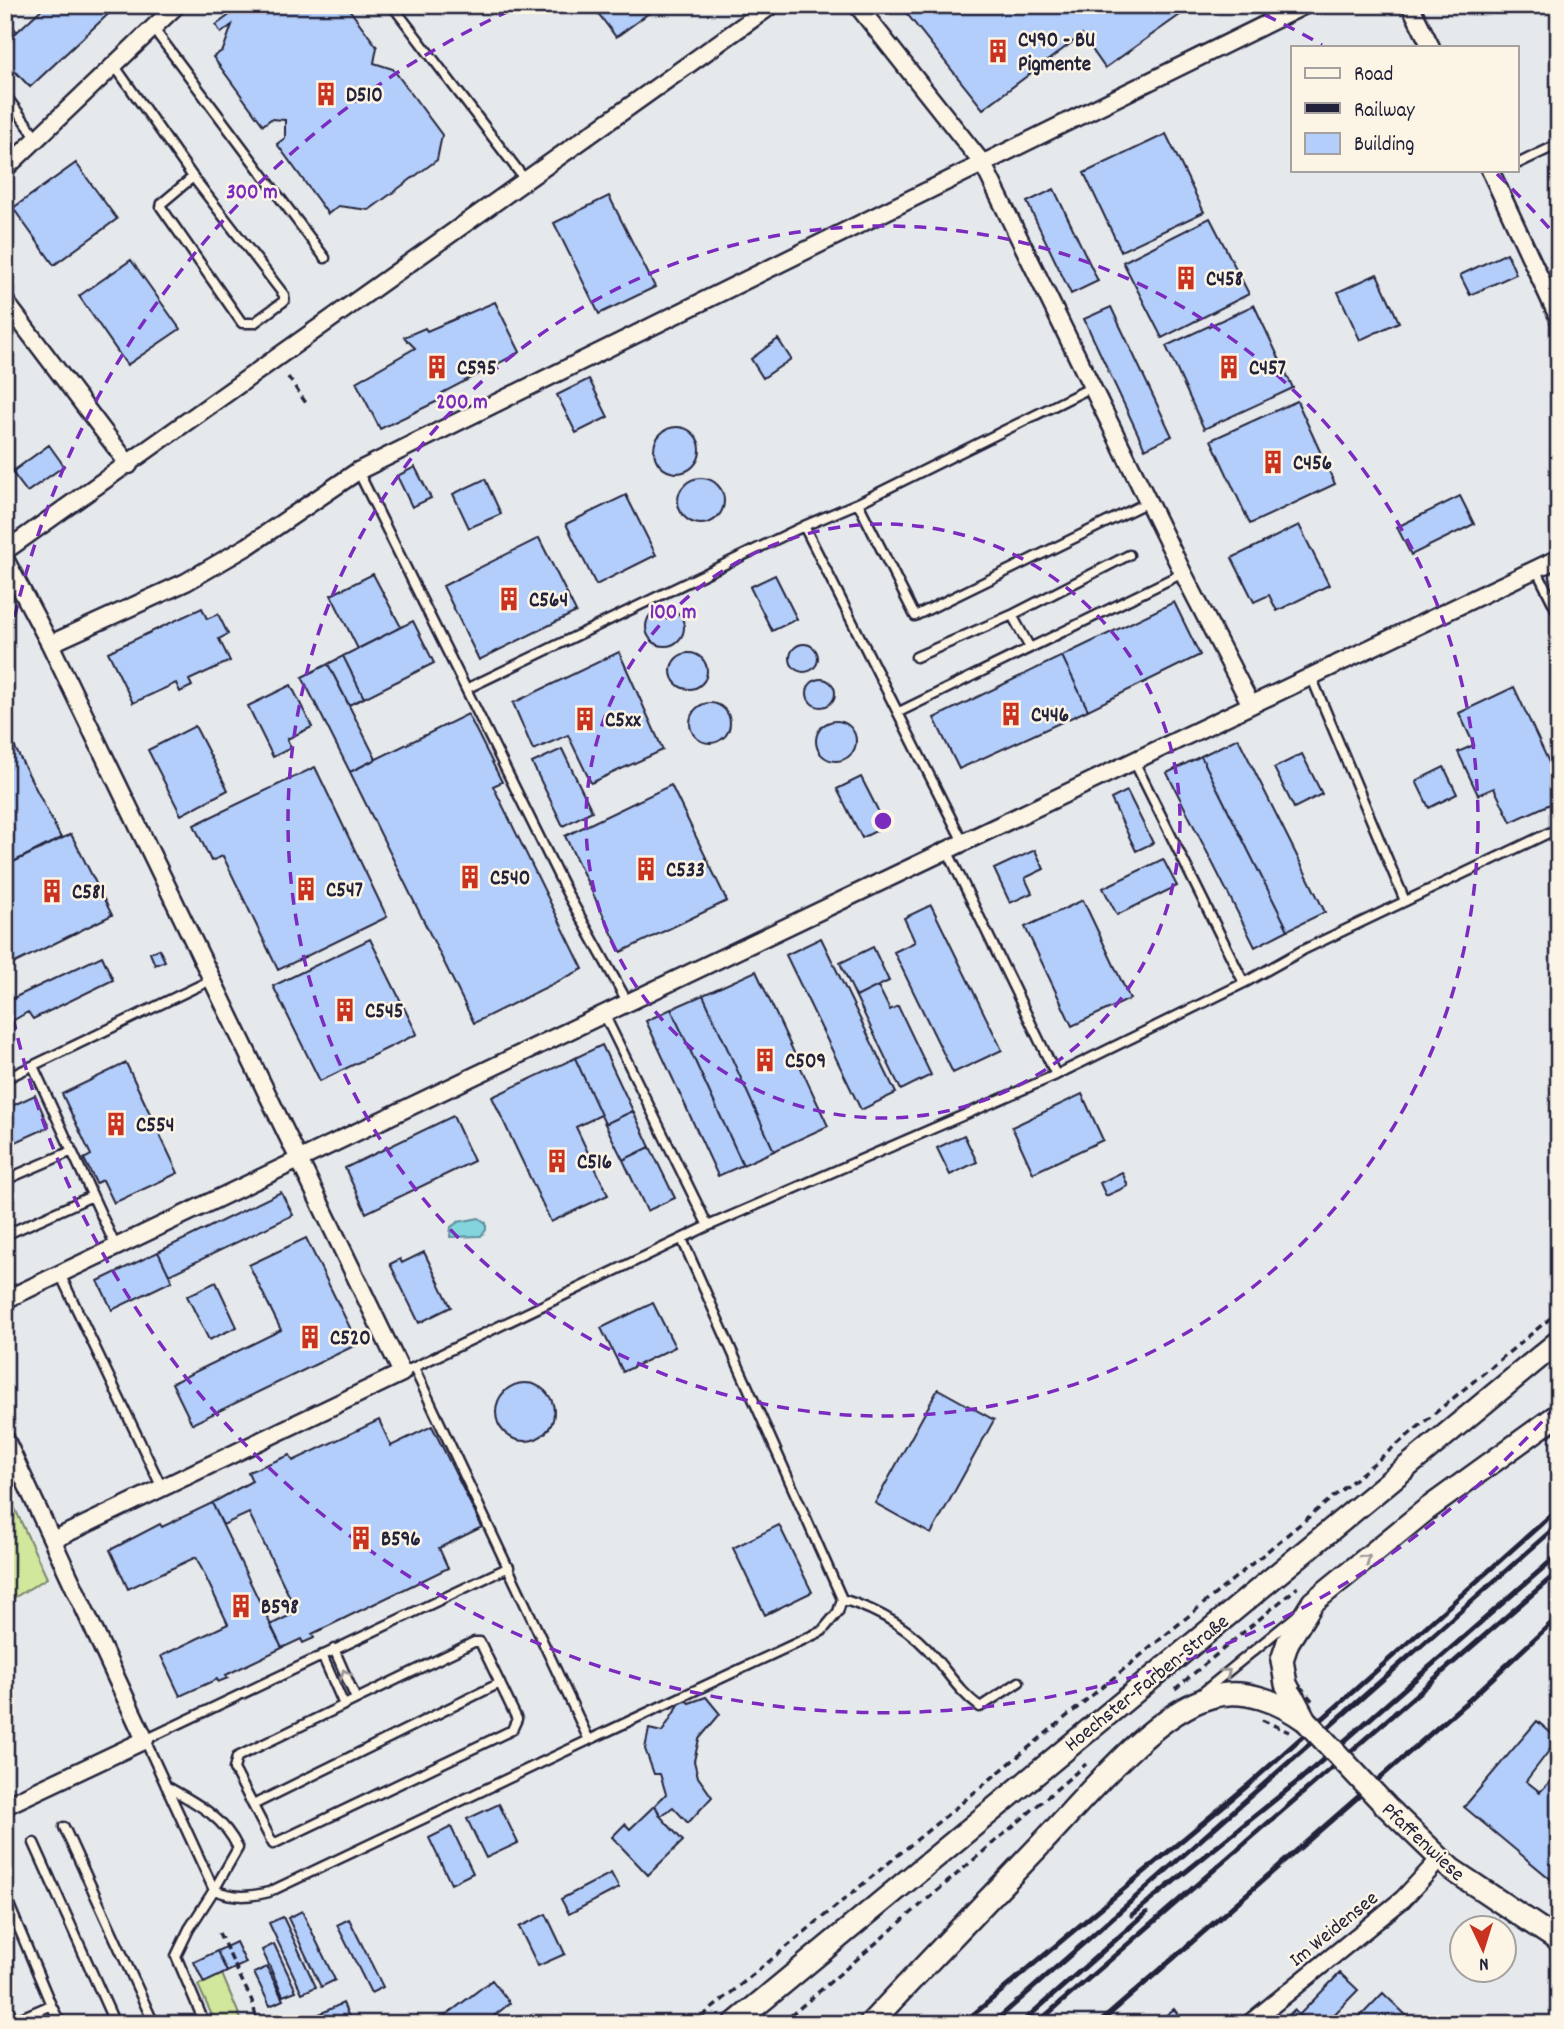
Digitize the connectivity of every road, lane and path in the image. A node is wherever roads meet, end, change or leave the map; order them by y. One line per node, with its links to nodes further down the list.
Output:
1 (177, 5): 8 (street)
2 (392, 5): 19 (lane)
3 (772, 5): 19 (street)
4 (857, 5): 14 (street)
5 (1305, 5): 7 (street)
6 (1410, 5): 9 (street)
7 (1279, 11): 14 (street)
8 (153, 28): 10 (street); 20 (lane)
9 (1430, 46)
10 (114, 65): 12 (street); 18 (lane)
11 (5, 94): 12 (lane)
12 (37, 138): 16 (street)
13 (1559, 144): 15 (lane)
14 (983, 164): 24 (street); 27 (street)
15 (1518, 164)
16 (5, 169)
17 (1496, 172): 22 (street)
18 (193, 177): 18 (lane)
19 (527, 182): 26 (street)
20 (325, 258)
21 (5, 301): 26 (street)
22 (1559, 318)
23 (288, 377): 25 (path)
24 (1092, 387): 28 (street); 29 (lane)
25 (308, 405)
26 (129, 465): 31 (street)
27 (358, 471): 39 (street); 43 (lane)
28 (1148, 502): 29 (lane); 36 (street)
29 (858, 503): 30 (lane)
30 (804, 526): 43 (lane); 45 (lane)
31 (5, 551)
32 (1129, 555): 37 (lane)
33 (1559, 558): 35 (street)
34 (5, 559): 39 (street)
35 (1536, 569): 38 (lane); 42 (street)
36 (1183, 573): 40 (lane); 44 (street)
37 (1012, 615): 40 (lane); 41 (lane)
38 (1559, 615)
39 (50, 644): 51 (street)
40 (1030, 648): 45 (lane)
41 (916, 657)
42 (1311, 676): 44 (street); 50 (lane)
43 (466, 689): 53 (lane)
44 (1251, 705): 46 (street)
45 (899, 712): 48 (lane)
46 (1134, 761): 48 (street); 52 (lane)
47 (1559, 828): 50 (lane)
48 (963, 842): 49 (street)
49 (947, 850): 53 (street); 56 (lane)
50 (1405, 901): 52 (lane)
51 (212, 980): 55 (lane); 59 (street)
52 (1244, 983): 56 (lane)
53 (628, 1003): 54 (street)
54 (604, 1014): 59 (street); 62 (lane)
55 (33, 1066): 57 (lane); 58 (lane)
56 (1056, 1075): 62 (lane)
57 (5, 1079)
58 (72, 1151): 60 (lane); 61 (lane)
59 (298, 1160): 65 (street); 70 (street)
60 (5, 1180)
61 (92, 1196): 63 (lane); 65 (lane)
62 (708, 1227): 64 (lane)
63 (5, 1235)
64 (682, 1239): 70 (lane); 76 (lane)
65 (116, 1247): 66 (street)
66 (60, 1274): 67 (street); 73 (lane)
67 (5, 1300)
68 (1559, 1311): 107 (path)
69 (1559, 1341): 101 (main road, Hoechster-Farben-Straße)
70 (408, 1371): 73 (street); 75 (lane)
71 (1559, 1414): 77 (main road, one-way to 71)
72 (5, 1438): 74 (street)
73 (162, 1488): 74 (street)
74 (53, 1540): 86 (street)
75 (509, 1567): 78 (lane); 87 (lane)
76 (842, 1599): 80 (lane); 87 (lane)
77 (1313, 1602): 83 (main road); 85 (lane, one-way to 77)
78 (334, 1649): 79 (lane); 82 (lane, one-way to 78)
79 (322, 1655): 84 (lane); 86 (lane)
80 (1019, 1682)
81 (500, 1683): 82 (lane); 89 (lane); 89 (lane)
82 (356, 1699): 84 (lane)
83 (1285, 1700): 85 (main road, Pfaffenwiese); 93 (main road, Pfaffenwiese, bridge)
84 (344, 1705): 89 (lane)
85 (1174, 1716): 108 (main road, Pfaffenwiese)
86 (145, 1740): 88 (lane); 90 (street)
87 (589, 1740): 94 (lane)
88 (166, 1786): 94 (lane); 94 (lane)
89 (253, 1805)
90 (5, 1806)
91 (64, 1827): 104 (lane)
92 (34, 1843): 103 (lane)
93 (1440, 1860): 97 (main road, Pfaffenwiese); 109 (street, Im Weidensee)
94 (214, 1890): 105 (lane)
95 (5, 1895): 99 (lane)
96 (219, 1933): 106 (path)
97 (1559, 1941)
98 (5, 2002): 100 (lane)
99 (51, 2005): 100 (lane); 102 (lane)
100 (14, 2022)
101 (738, 2022)
102 (61, 2024)
103 (115, 2024)
104 (154, 2024)
105 (205, 2024)
106 (258, 2024)
107 (693, 2024)
108 (870, 2024)
109 (1249, 2024)

